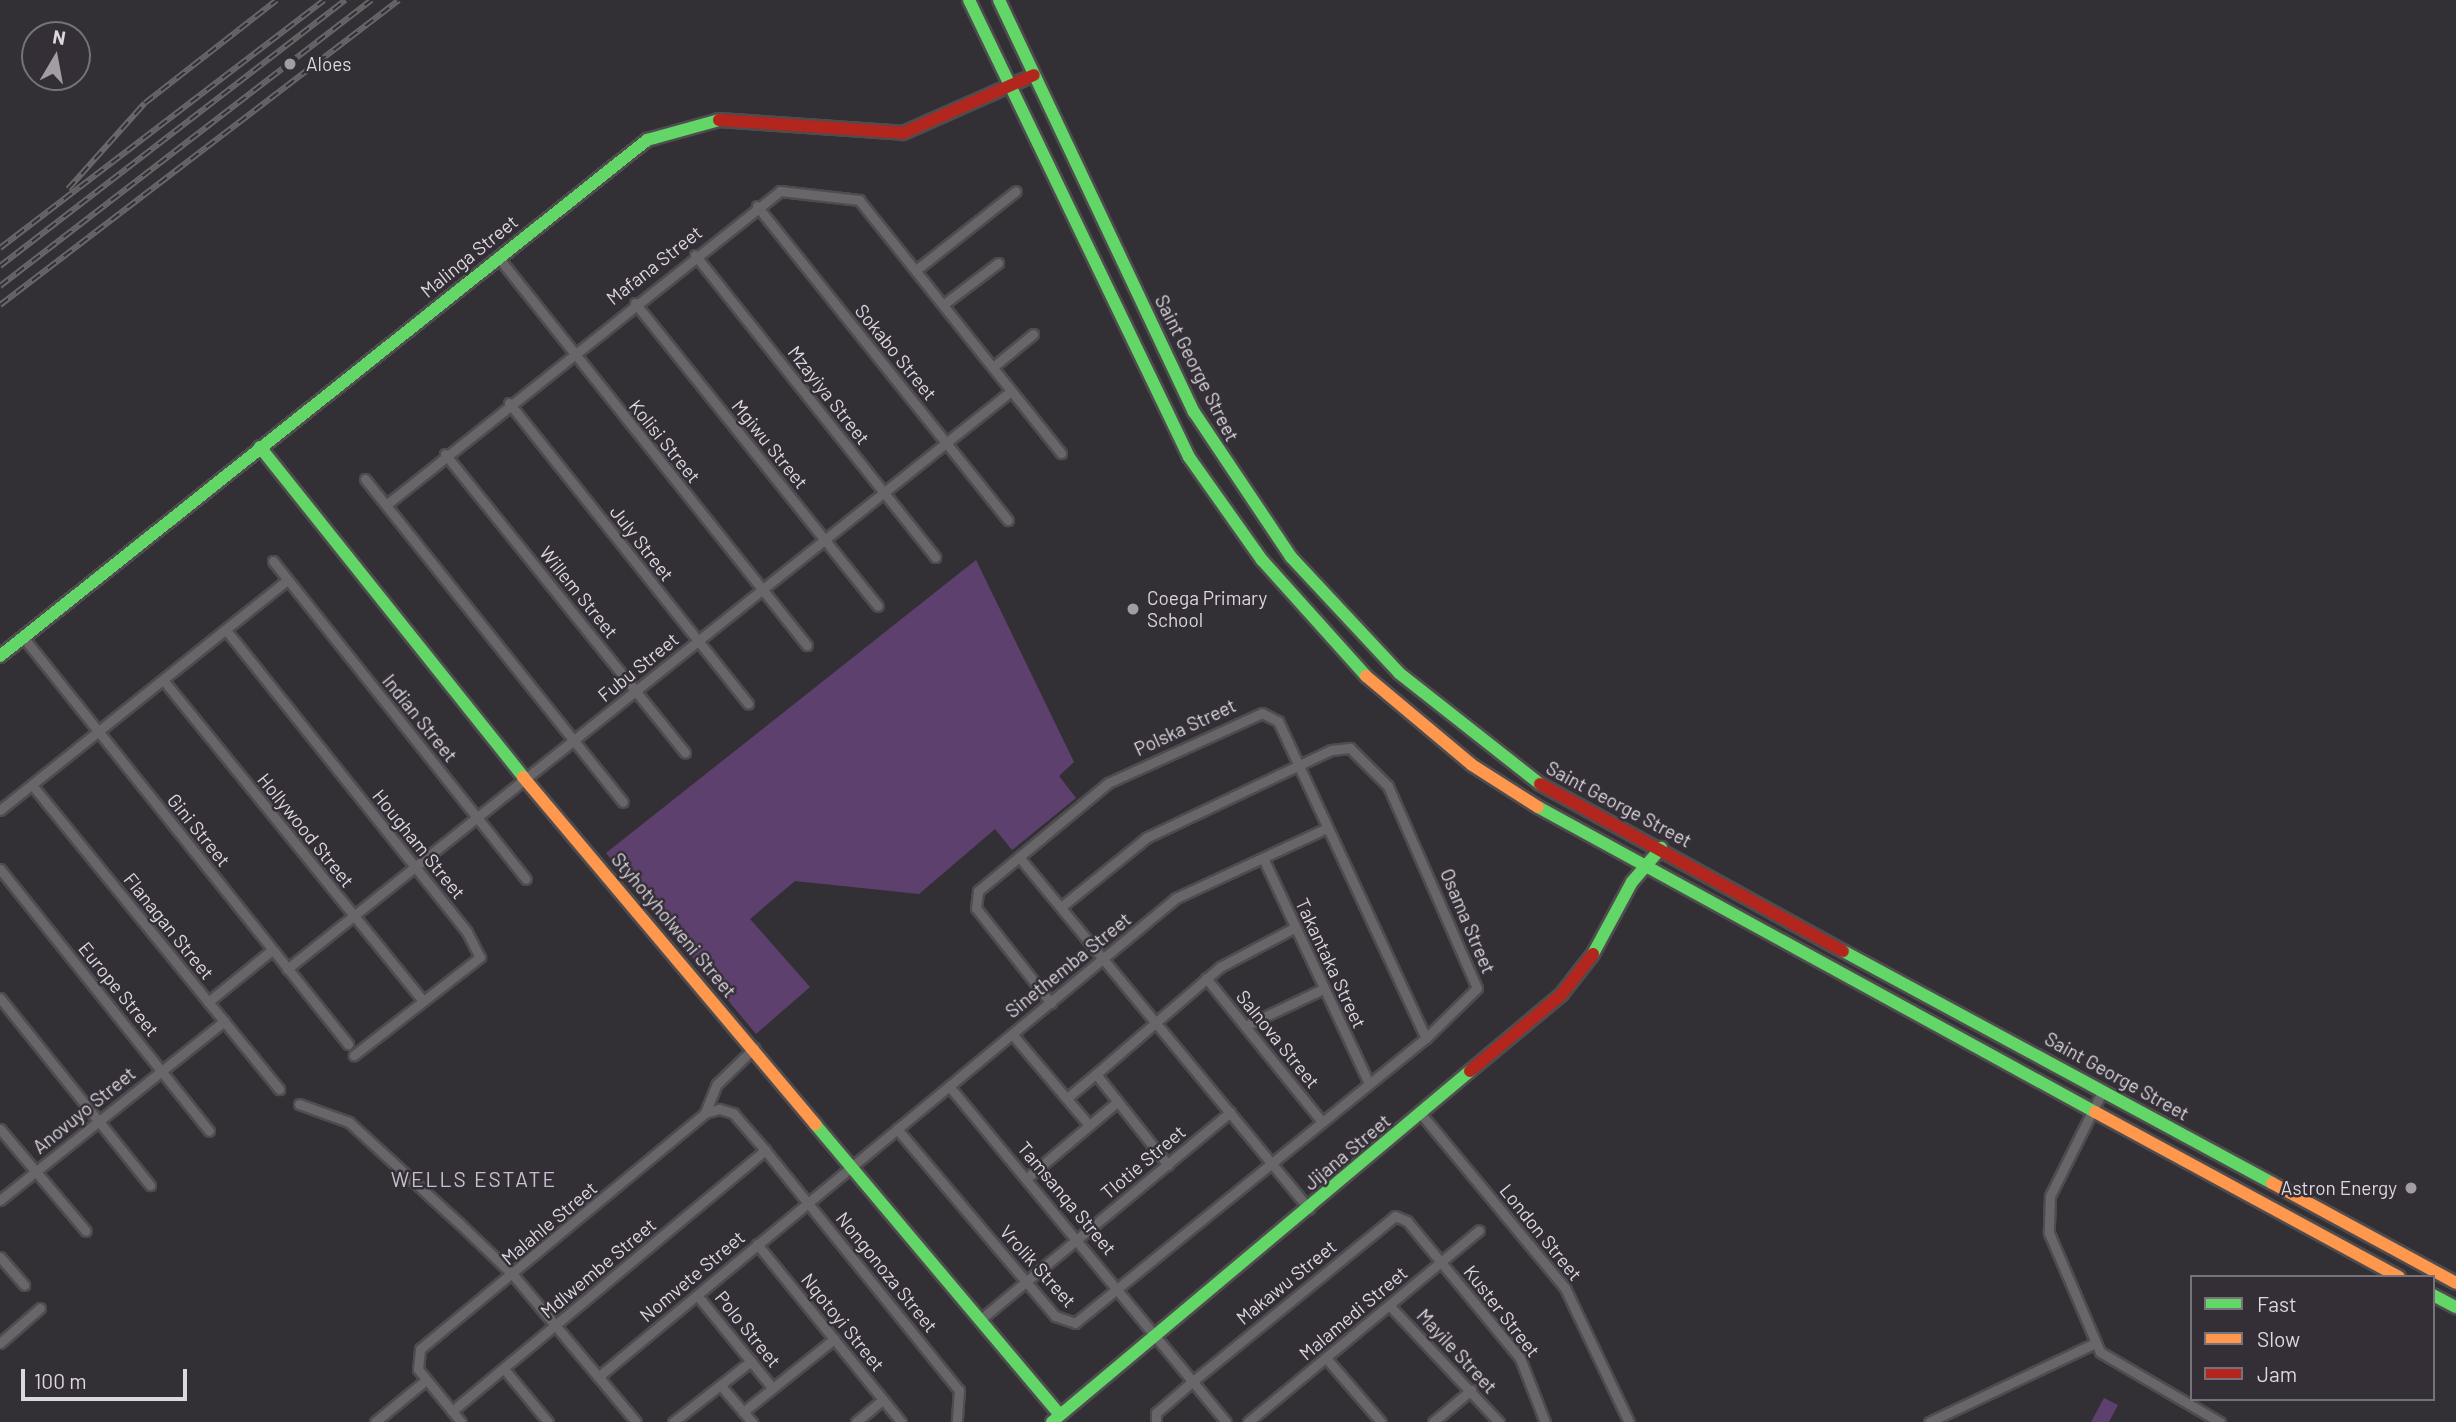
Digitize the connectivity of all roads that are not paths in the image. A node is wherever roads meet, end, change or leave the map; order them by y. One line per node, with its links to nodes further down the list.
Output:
1 (969, 0): 4 (main road)
2 (999, 0): 3 (main road, Saint George Street)
3 (1034, 75): 4 (main road, Malinga Street); 50 (main road, Saint George Street)
4 (1010, 87): 8 (main road, Malinga Street); 54 (main road)
5 (1016, 191): 10 (street)
6 (757, 206): 7 (street, Mafana Street); 10 (street, Mafana Street); 18 (street, Sokabo Street)
7 (695, 255): 11 (street, Mafana Street); 23 (street, Mzayiya Street)
8 (498, 257): 14 (street, Kolisi Street); 19 (main road, Malinga Street)
9 (998, 263): 12 (street)
10 (916, 270): 12 (street, Mafana Street)
11 (635, 303): 14 (street, Mafana Street); 26 (street, Mgiwu Street)
12 (944, 304): 15 (street, Mafana Street)
13 (1033, 334): 15 (street)
14 (572, 352): 17 (street, Mafana Street); 30 (street, Kolisi Street)
15 (993, 367): 16 (street, Mafana Street)
16 (1011, 391): 18 (street, Fubu Street); 20 (street, Mafana Street)
17 (509, 402): 21 (street, Mafana Street); 34 (street, July Street)
18 (947, 444): 23 (street, Fubu Street); 25 (street, Sokabo Street)
19 (260, 447): 33 (main road, Malinga Street); 44 (main road, Styhotyholweni Street)
20 (1061, 453)
21 (445, 454): 24 (street, Mafana Street); 38 (street, Willem Street)
22 (365, 479): 24 (street)
23 (884, 493): 26 (street, Fubu Street); 27 (street, Mzayiya Street)
24 (386, 505): 41 (street)
25 (1008, 520)
26 (825, 540): 30 (street, Fubu Street); 31 (street, Mgiwu Street)
27 (935, 557)
28 (273, 561): 29 (street, Indian Street)
29 (287, 580): 32 (street); 48 (street, Indian Street)
30 (762, 590): 34 (street, Fubu Street); 35 (street, Kolisi Street)
31 (878, 606)
32 (226, 630): 37 (street); 55 (street, Hougham Street)
33 (23, 637): 36 (main road, Malinga Street); 40 (street, Gini Street)
34 (697, 641): 38 (street, Fubu Street); 39 (street, July Street)
35 (807, 645)
36 (0, 656)
37 (164, 681): 40 (street); 61 (street, Hollywood Street)
38 (636, 692): 41 (street, Fubu Street); 42 (street, Willem Street)
39 (748, 704)
40 (98, 731): 45 (street); 63 (street, Gini Street)
41 (573, 741): 44 (street, Fubu Street); 46 (street)
42 (685, 752)
43 (1300, 767): 49 (street, Polska Street); 52 (street, Polska Street); 60 (street, Osama Street); 76 (street, Osama Street)
44 (525, 779): 48 (street, Fubu Street); 78 (main road, Styhotyholweni Street)
45 (32, 785): 47 (street); 70 (street, Flanagan Street)
46 (623, 802)
47 (0, 810)
48 (478, 819): 55 (street, Fubu Street); 58 (street, Indian Street)
49 (1326, 828): 53 (street, Sinethemba Street); 76 (street, Polska Street)
50 (1640, 838): 51 (main road, Saint George Street); 54 (main road)
51 (1661, 848): 56 (main road, Jijana Street); 85 (main road, Saint George Street)
52 (1019, 857): 60 (street); 71 (street, Polska Street)
53 (1263, 858): 62 (street, Takantaka Street); 64 (street, Sinethemba Street)
54 (1631, 860): 56 (main road); 59 (main road)
55 (415, 867): 61 (street, Fubu Street); 69 (street, Hougham Street)
56 (1645, 867): 59 (main road, Jijana Street); 90 (main road)
57 (0, 869): 80 (street, Europe Street)
58 (526, 879)
59 (1632, 881): 92 (main road, Jijana Street)
60 (1061, 907): 64 (street)
61 (354, 919): 65 (street, Fubu Street); 69 (street, Hollywood Street)
62 (1294, 928): 66 (street); 67 (street, Takantaka Street)
63 (272, 950): 65 (street, Gini Street); 70 (street)
64 (1103, 960): 71 (street, Sinethemba Street); 73 (street)
65 (287, 969): 77 (street, Gini Street)
66 (1206, 978): 73 (street); 74 (street, Salnova Street)
67 (1323, 989): 74 (street); 82 (street, Takantaka Street)
68 (0, 998): 93 (street)
69 (422, 1000): 79 (street, Hougham Street)
70 (208, 1002): 72 (street, Flanagan Street)
71 (1051, 1003): 75 (street, Sinethemba Street)
72 (223, 1021): 80 (street, Anovuyo Street); 84 (street, Flanagan Street)
73 (1155, 1021): 81 (street); 89 (street)
74 (1245, 1026): 94 (street, Salnova Street)
75 (1012, 1034): 83 (street, Sinethemba Street); 86 (street)
76 (1426, 1038): 82 (street, Osama Street)
77 (348, 1044)
78 (754, 1048): 91 (street); 102 (main road, Styhotyholweni Street)
79 (354, 1055)
80 (162, 1070): 93 (street, Anovuyo Street); 98 (street, Europe Street)
81 (1096, 1073): 86 (street); 87 (street)
82 (1369, 1083): 94 (street, Osama Street)
83 (949, 1086): 97 (street, Sinethemba Street); 104 (street, Tamsanqa Street)
84 (279, 1089)
85 (2103, 1090): 90 (street); 118 (main road, Saint George Street)
86 (1067, 1098): 95 (street)
87 (1116, 1102): 95 (street); 101 (street)
88 (299, 1104): 116 (street)
89 (1230, 1112): 100 (street); 101 (street, Tlotie Street)
90 (2091, 1112): 115 (main road); 131 (street)
91 (705, 1113): 99 (street); 116 (street, Malahle Street)
92 (1422, 1115): 108 (main road, Jijana Street); 162 (street, London Street)
93 (98, 1121): 103 (street, Anovuyo Street); 105 (street)
94 (1322, 1122): 100 (street, Osama Street)
95 (1089, 1125): 104 (street)
96 (0, 1129): 103 (street)
97 (897, 1129): 102 (street, Sinethemba Street); 117 (street, Vrolik Street)
98 (209, 1131)
99 (765, 1150): 107 (street, Nongonoza Street); 127 (street, Mdlwembe Street)
100 (1272, 1164): 108 (street); 120 (street, Vrolik Street)
101 (1168, 1165): 111 (street, Tlotie Street)
102 (854, 1166): 107 (street, Nomvete Street); 126 (main road, Styhotyholweni Street)
103 (35, 1172): 106 (street, Anovuyo Street); 110 (street)
104 (1028, 1177): 111 (street, Tamsanqa Street)
105 (150, 1185)
106 (0, 1200)
107 (809, 1203): 112 (street, Nomvete Street); 155 (street, Nongonoza Street)
108 (1309, 1209): 128 (main road, Jijana Street)
109 (1479, 1230): 114 (street, Malamedi Street)
110 (86, 1231)
111 (1078, 1238): 117 (street, Tlotie Street); 120 (street, Tamsanqa Street)
112 (757, 1244): 121 (street, Nomvete Street); 129 (street, Nqotoyi Street)
113 (0, 1257): 119 (street)
114 (1442, 1262): 123 (street, Malamedi Street); 137 (street, Makawu Street); 161 (street, Kuster Street)
115 (2395, 1275)
116 (514, 1276): 127 (street); 136 (street, Malahle Street)
117 (1025, 1281): 120 (street, Vrolik Street); 126 (street, Tlotie Street)
118 (2456, 1283)
119 (24, 1285)
120 (1121, 1288): 128 (street, Tamsanqa Street)
121 (697, 1295): 133 (street, Polo Street); 135 (street, Nomvete Street)
122 (2435, 1296): 124 (main road)
123 (1389, 1305): 132 (street, Malamedi Street); 140 (street, Mayile Street)
124 (2456, 1307)
125 (40, 1308): 130 (street)
126 (981, 1319): 145 (main road, Styhotyholweni Street)
127 (557, 1326): 134 (street, Mdlwembe Street); 135 (street)
128 (1158, 1333): 137 (street, Tamsanqa Street); 145 (main road, Jijana Street)
129 (834, 1339): 139 (street); 141 (street, Nqotoyi Street)
130 (0, 1343)
131 (2093, 1344): 163 (street); 164 (street)
132 (1326, 1358): 146 (street); 158 (street, Malamedi Street)
133 (751, 1361): 138 (street); 139 (street, Polo Street)
134 (504, 1369): 142 (street, Mdlwembe Street); 149 (street)
135 (598, 1377): 150 (street)
136 (426, 1380): 142 (street); 147 (street)
137 (1193, 1381): 144 (street, Makawu Street); 157 (street, Tamsanqa Street)
138 (721, 1386): 143 (street); 151 (street)
139 (771, 1386): 143 (street)
140 (1471, 1390): 159 (street); 160 (street, Mayile Street)
141 (882, 1400): 153 (street); 154 (street, Nqotoyi Street)
142 (452, 1411): 148 (street)
143 (743, 1412): 152 (street)
144 (1156, 1417): 156 (street, Makawu Street)
145 (1059, 1420)
146 (1379, 1421)
147 (375, 1422)
148 (461, 1422)
149 (548, 1422)
150 (636, 1422)
151 (673, 1422)
152 (752, 1422)
153 (856, 1422)
154 (901, 1422)
155 (957, 1422)
156 (1146, 1422)
157 (1226, 1422)
158 (1248, 1422)
159 (1433, 1422)
160 (1499, 1422)
161 (1545, 1422)
162 (1629, 1422)
163 (1929, 1422)
164 (2220, 1422)

